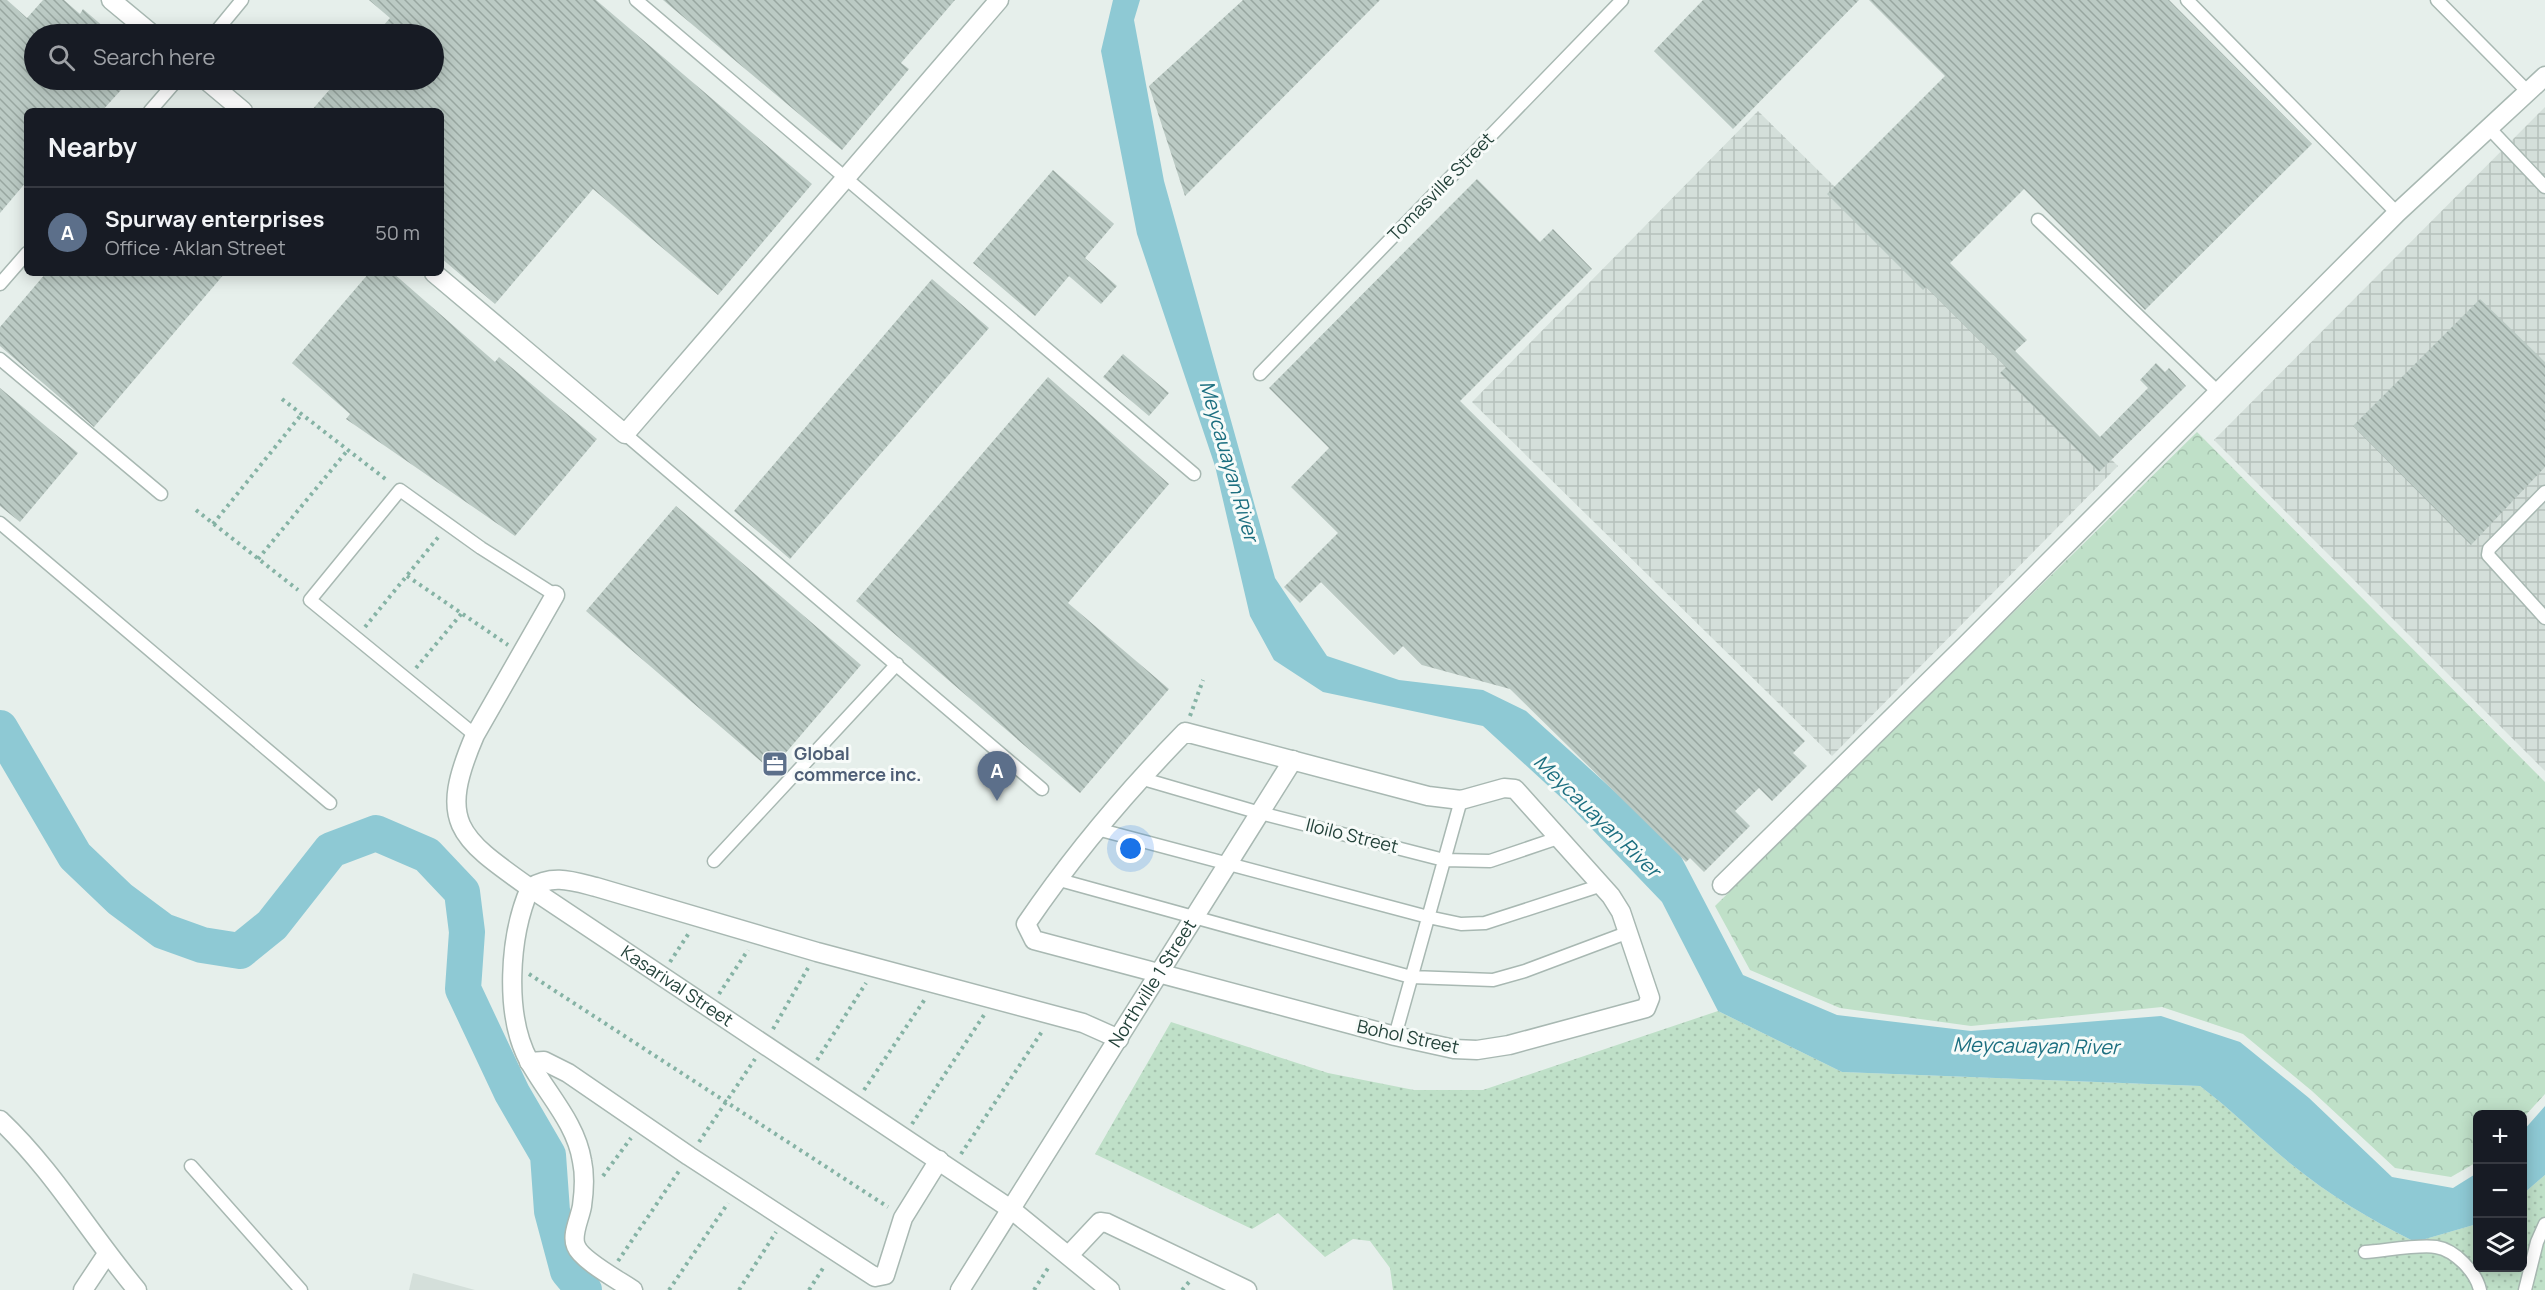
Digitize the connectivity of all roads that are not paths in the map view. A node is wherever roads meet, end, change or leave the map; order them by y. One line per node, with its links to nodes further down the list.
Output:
1 (111, 0): 8 (street)
2 (242, 0): 9 (lane)
3 (636, 0): 17 (lane)
4 (999, 0): 17 (street)
5 (1622, 0): 25 (lane, Tomasville Street)
6 (2187, 0): 19 (lane)
7 (2437, 0): 13 (lane)
8 (140, 24)
9 (222, 24)
10 (2545, 76): 13 (street)
11 (168, 90): 14 (lane)
12 (218, 90): 15 (street)
13 (2528, 92): 16 (street)
14 (153, 108)
15 (239, 108)
16 (2489, 128): 18 (lane); 19 (street)
17 (846, 178): 27 (street); 28 (lane)
18 (2545, 188)
19 (2397, 213): 26 (street)
20 (2038, 220): 26 (lane)
21 (24, 256): 23 (lane)
22 (438, 276): 27 (street)
23 (0, 284)
24 (0, 359): 30 (lane)
25 (1260, 374)
26 (2218, 392): 49 (street)
27 (625, 434): 34 (lane)
28 (1194, 474)
29 (2545, 492): 33 (lane)
30 (161, 494)
31 (0, 523): 40 (lane)
32 (555, 595): 35 (street, Kasarival Street); 35 (lane)
33 (2545, 618)
34 (897, 664): 38 (lane); 45 (lane)
35 (475, 735): 50 (street, Kasarival Street)
36 (1293, 760): 37 (street); 39 (street); 41 (street, Northville 1 Street)
37 (1140, 778): 41 (lane, Iloilo Street); 42 (street)
38 (1042, 789)
39 (1461, 800): 43 (street); 44 (lane)
40 (330, 803)
41 (1260, 813): 44 (lane, Iloilo Street); 46 (street, Northville 1 Street)
42 (1097, 828): 46 (lane); 47 (street)
43 (1558, 838): 44 (lane, Iloilo Street); 48 (street)
44 (1444, 860): 51 (lane)
45 (714, 861)
46 (1230, 863): 51 (lane); 52 (street, Northville 1 Street)
47 (1056, 879): 52 (lane); 54 (street, Bohol Street)
48 (1602, 885): 51 (lane); 53 (street)
49 (1722, 885)
50 (530, 888): 57 (street); 58 (street); 60 (street, Kasarival Street)
51 (1428, 917): 55 (lane)
52 (1194, 919): 54 (street, Northville 1 Street); 55 (lane)
53 (1629, 932): 55 (lane); 56 (street, Bohol Street)
54 (1160, 973): 56 (street, Bohol Street); 57 (street, Northville 1 Street)
55 (1412, 977): 56 (lane)
56 (1395, 1036)
57 (1119, 1039): 62 (street, Northville 1 Street)
58 (529, 1062): 60 (street); 70 (street)
59 (2, 1124): 66 (street)
60 (945, 1164): 62 (street, Kasarival Street)
61 (191, 1166): 69 (lane)
62 (1012, 1210): 64 (street, Kasarival Street); 71 (street, Northville 1 Street)
63 (2545, 1224): 75 (lane)
64 (1065, 1252): 72 (street, Kasarival Street); 73 (street)
65 (2365, 1252): 74 (lane)
66 (107, 1254): 67 (street); 68 (street)
67 (83, 1290)
68 (137, 1290)
69 (301, 1290)
70 (633, 1290)
71 (960, 1290)
72 (1110, 1290)
73 (1247, 1290)
74 (2480, 1290)
75 (2524, 1290)

